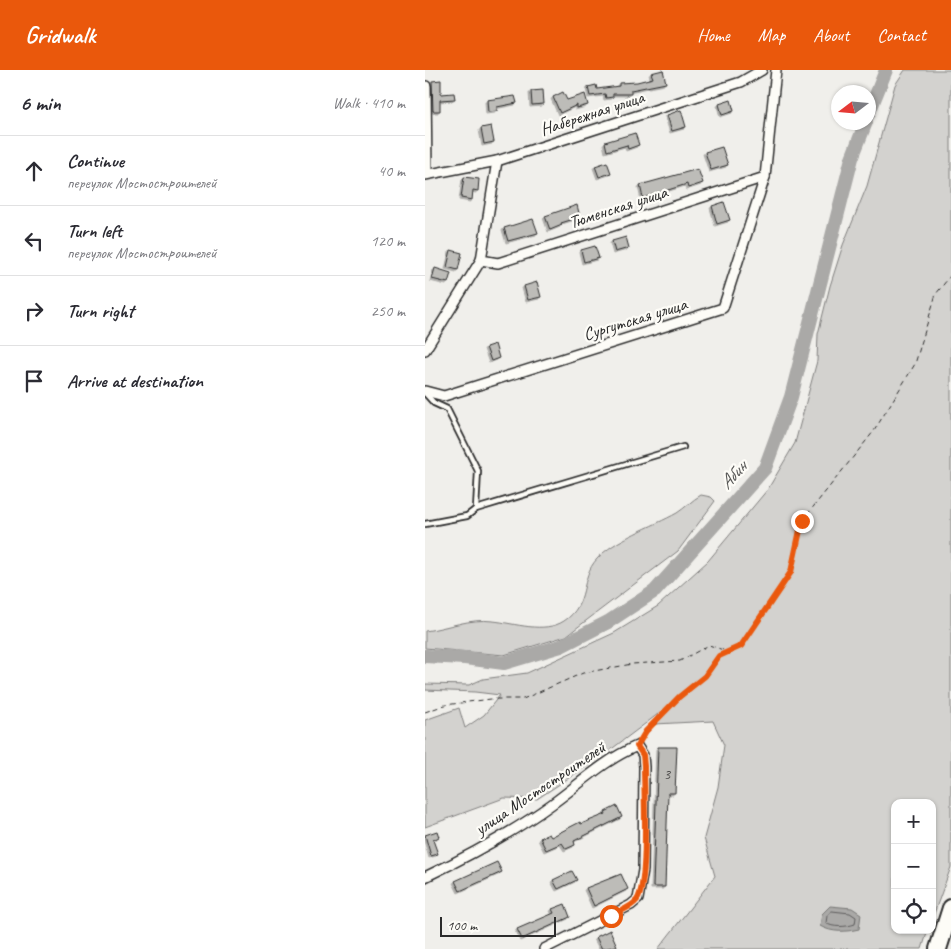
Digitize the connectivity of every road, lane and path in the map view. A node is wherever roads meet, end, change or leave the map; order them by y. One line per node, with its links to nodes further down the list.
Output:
1 (762, 70): 4 (street, Набережная улица)
2 (776, 70): 6 (street)
3 (426, 86): 5 (street, Набережная улица)
4 (497, 161): 5 (street, Набережная улица); 7 (street)
5 (426, 174)
6 (765, 177): 7 (street, Тюменская улица); 10 (street, Сургутская улица)
7 (481, 260): 9 (street)
8 (951, 275): 14 (path)
9 (425, 350)
10 (425, 392): 12 (lane)
11 (683, 447): 12 (lane)
12 (476, 509): 13 (lane)
13 (425, 524)
14 (727, 651): 15 (path); 16 (path)
15 (425, 712)
16 (637, 746): 17 (street, улица Мостостроителей); 19 (street)
17 (425, 877)
18 (951, 908): 20 (highway)
19 (544, 949)
20 (938, 949)

